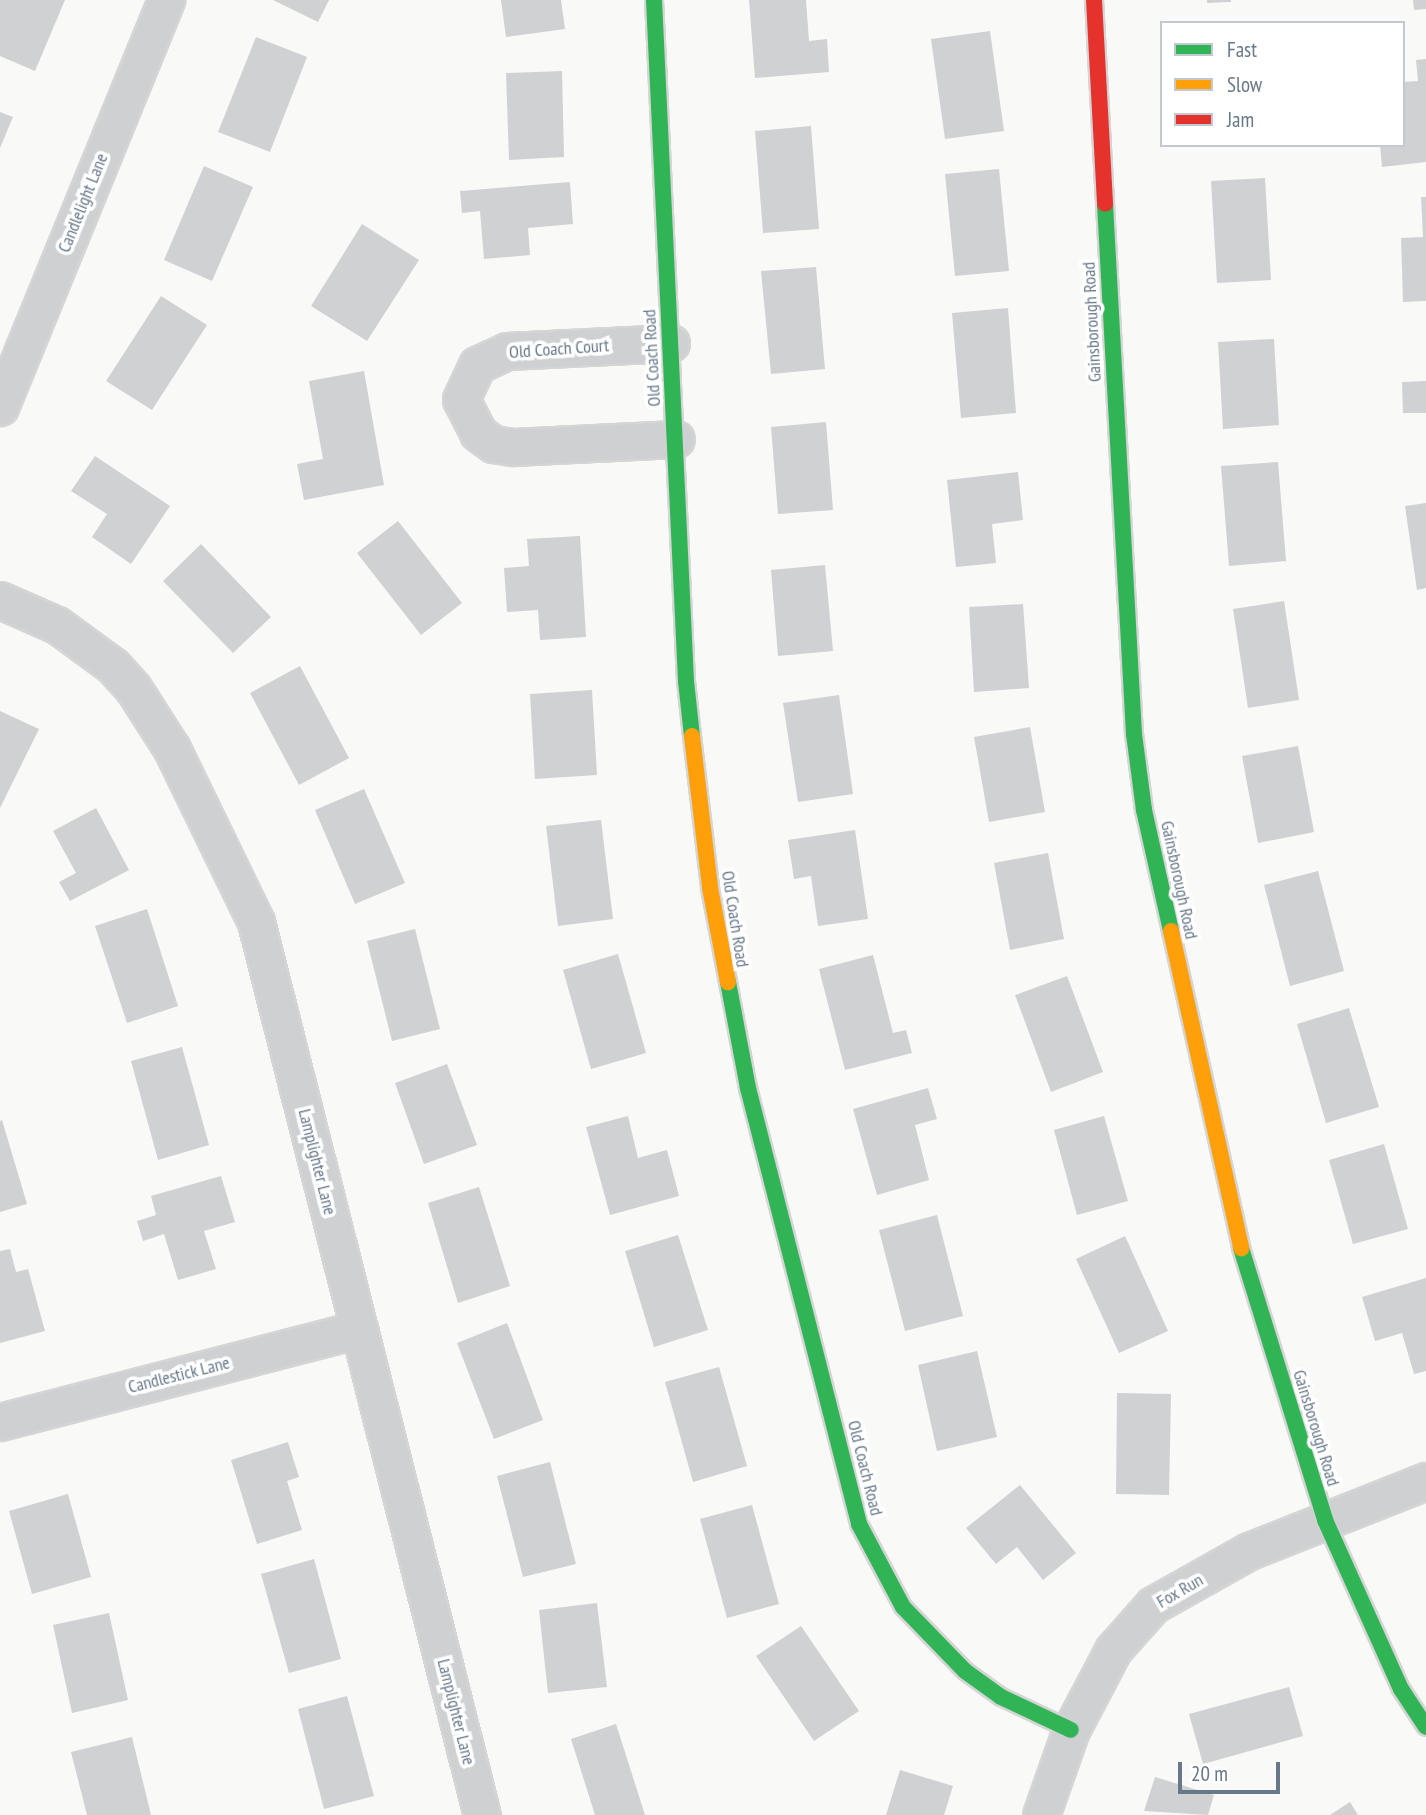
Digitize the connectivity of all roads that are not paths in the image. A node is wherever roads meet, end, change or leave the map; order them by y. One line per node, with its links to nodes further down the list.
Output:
1 (166, 0): 5 (street, Candlelight Lane)
2 (654, 0): 4 (street, Old Coach Road)
3 (1094, 0): 11 (street, Gainsborough Road)
4 (671, 342): 6 (street, Old Coach Road); 6 (street, Old Coach Court)
5 (0, 407)
6 (676, 439): 13 (street, Old Coach Road)
7 (0, 600): 8 (street, Lamplighter Lane)
8 (359, 1329): 9 (street, Candlestick Lane); 14 (street, Lamplighter Lane)
9 (0, 1422)
10 (1426, 1481): 11 (street, Fox Run)
11 (1325, 1520): 12 (street, Gainsborough Road); 13 (street, Fox Run)
12 (1426, 1727)
13 (1071, 1730): 15 (street, Fox Run)
14 (482, 1815)
15 (1041, 1815)

